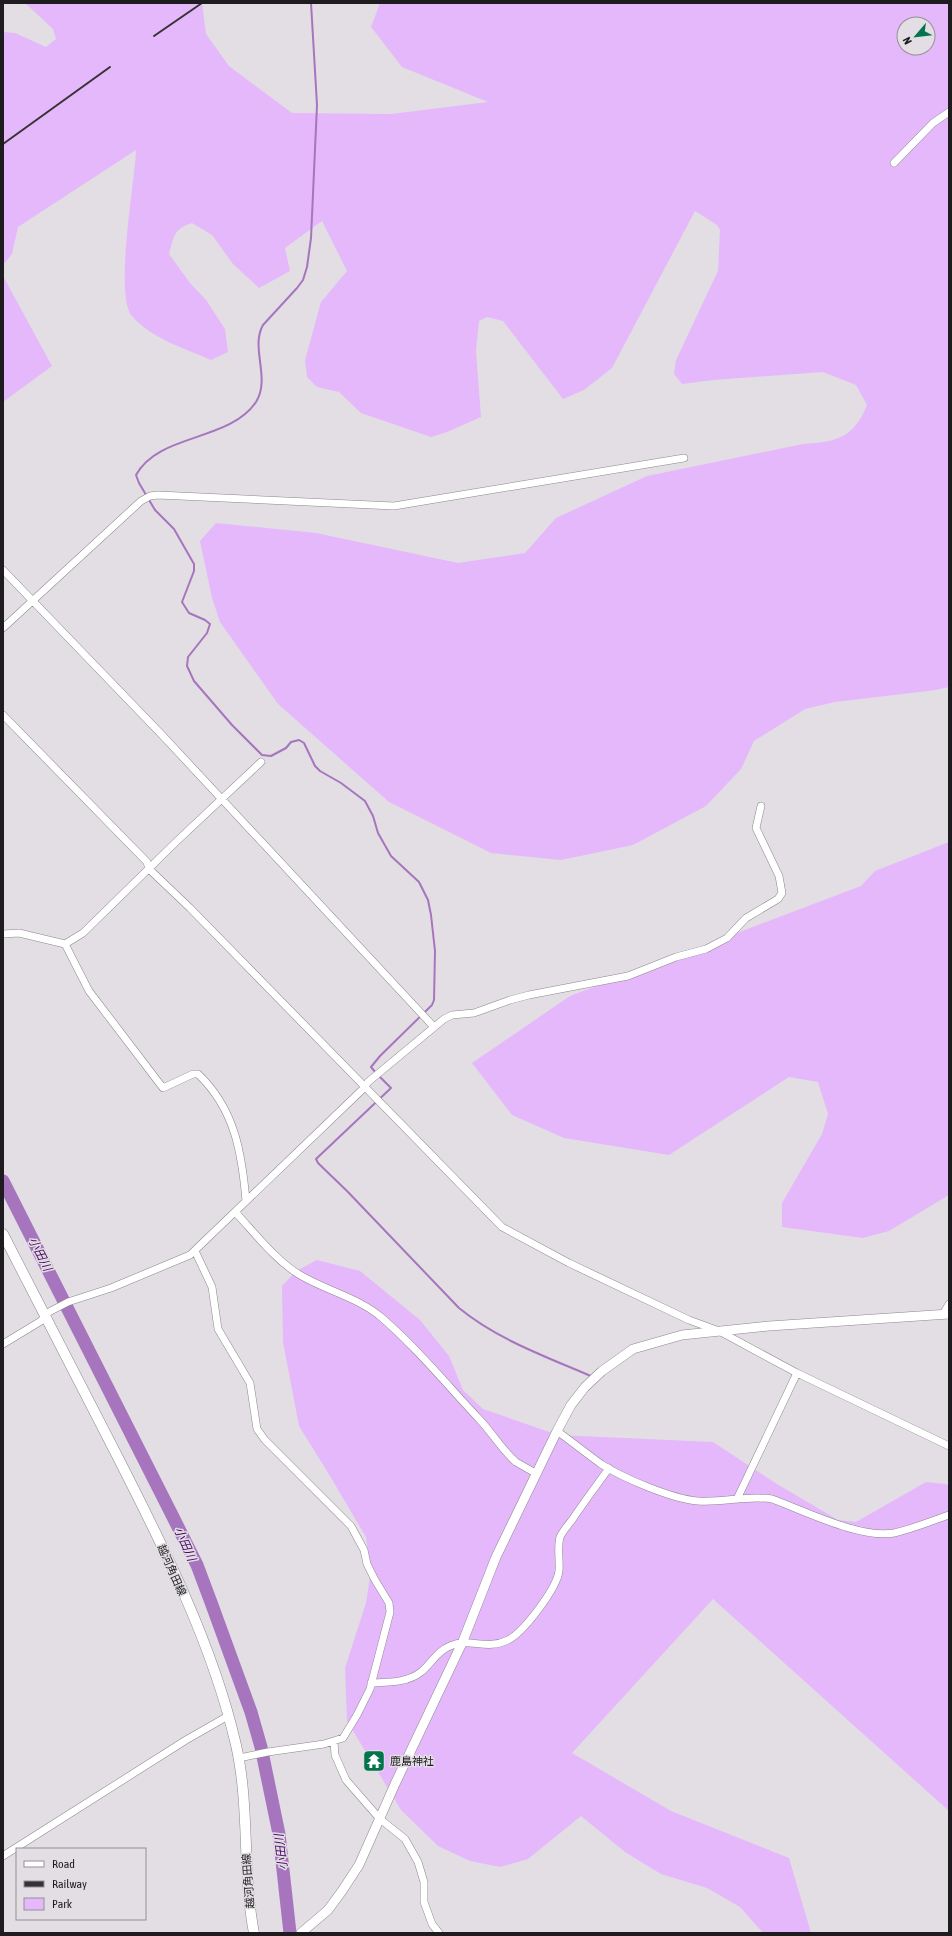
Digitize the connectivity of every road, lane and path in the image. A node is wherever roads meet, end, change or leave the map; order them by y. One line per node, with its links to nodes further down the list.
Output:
1 (949, 112): 2 (street)
2 (894, 163)
3 (684, 458): 5 (street)
4 (3, 570): 5 (street)
5 (33, 601): 6 (street); 9 (street)
6 (3, 628)
7 (3, 715): 11 (street)
8 (261, 762): 9 (street)
9 (221, 799): 11 (street); 14 (street)
10 (761, 806): 14 (street)
11 (149, 869): 13 (street); 15 (street)
12 (3, 934): 13 (street)
13 (65, 944): 16 (street)
14 (434, 1027): 15 (street)
15 (364, 1088): 16 (street); 23 (street)
16 (246, 1201): 17 (street)
17 (235, 1212): 19 (street); 29 (street)
18 (3, 1234): 22 (main road, 越河角田線)
19 (195, 1251): 22 (street); 33 (street)
20 (949, 1304): 21 (street)
21 (946, 1314): 23 (street)
22 (45, 1316): 24 (street); 34 (main road, 越河角田線)
23 (719, 1331): 25 (street); 26 (street)
24 (3, 1344)
25 (798, 1373): 27 (street); 30 (street)
26 (557, 1431): 28 (street); 29 (street)
27 (949, 1446)
28 (609, 1468): 30 (street); 32 (street)
29 (537, 1474): 32 (street)
30 (738, 1499): 31 (street)
31 (949, 1515)
32 (463, 1641): 33 (street); 37 (street)
33 (371, 1683): 35 (street)
34 (228, 1716): 36 (main road, 越河角田線); 38 (street)
35 (334, 1742): 36 (street); 37 (street)
36 (239, 1758): 39 (main road, 越河角田線)
37 (380, 1819): 40 (street); 41 (street)
38 (3, 1856)
39 (254, 1933)
40 (301, 1933)
41 (440, 1933)

